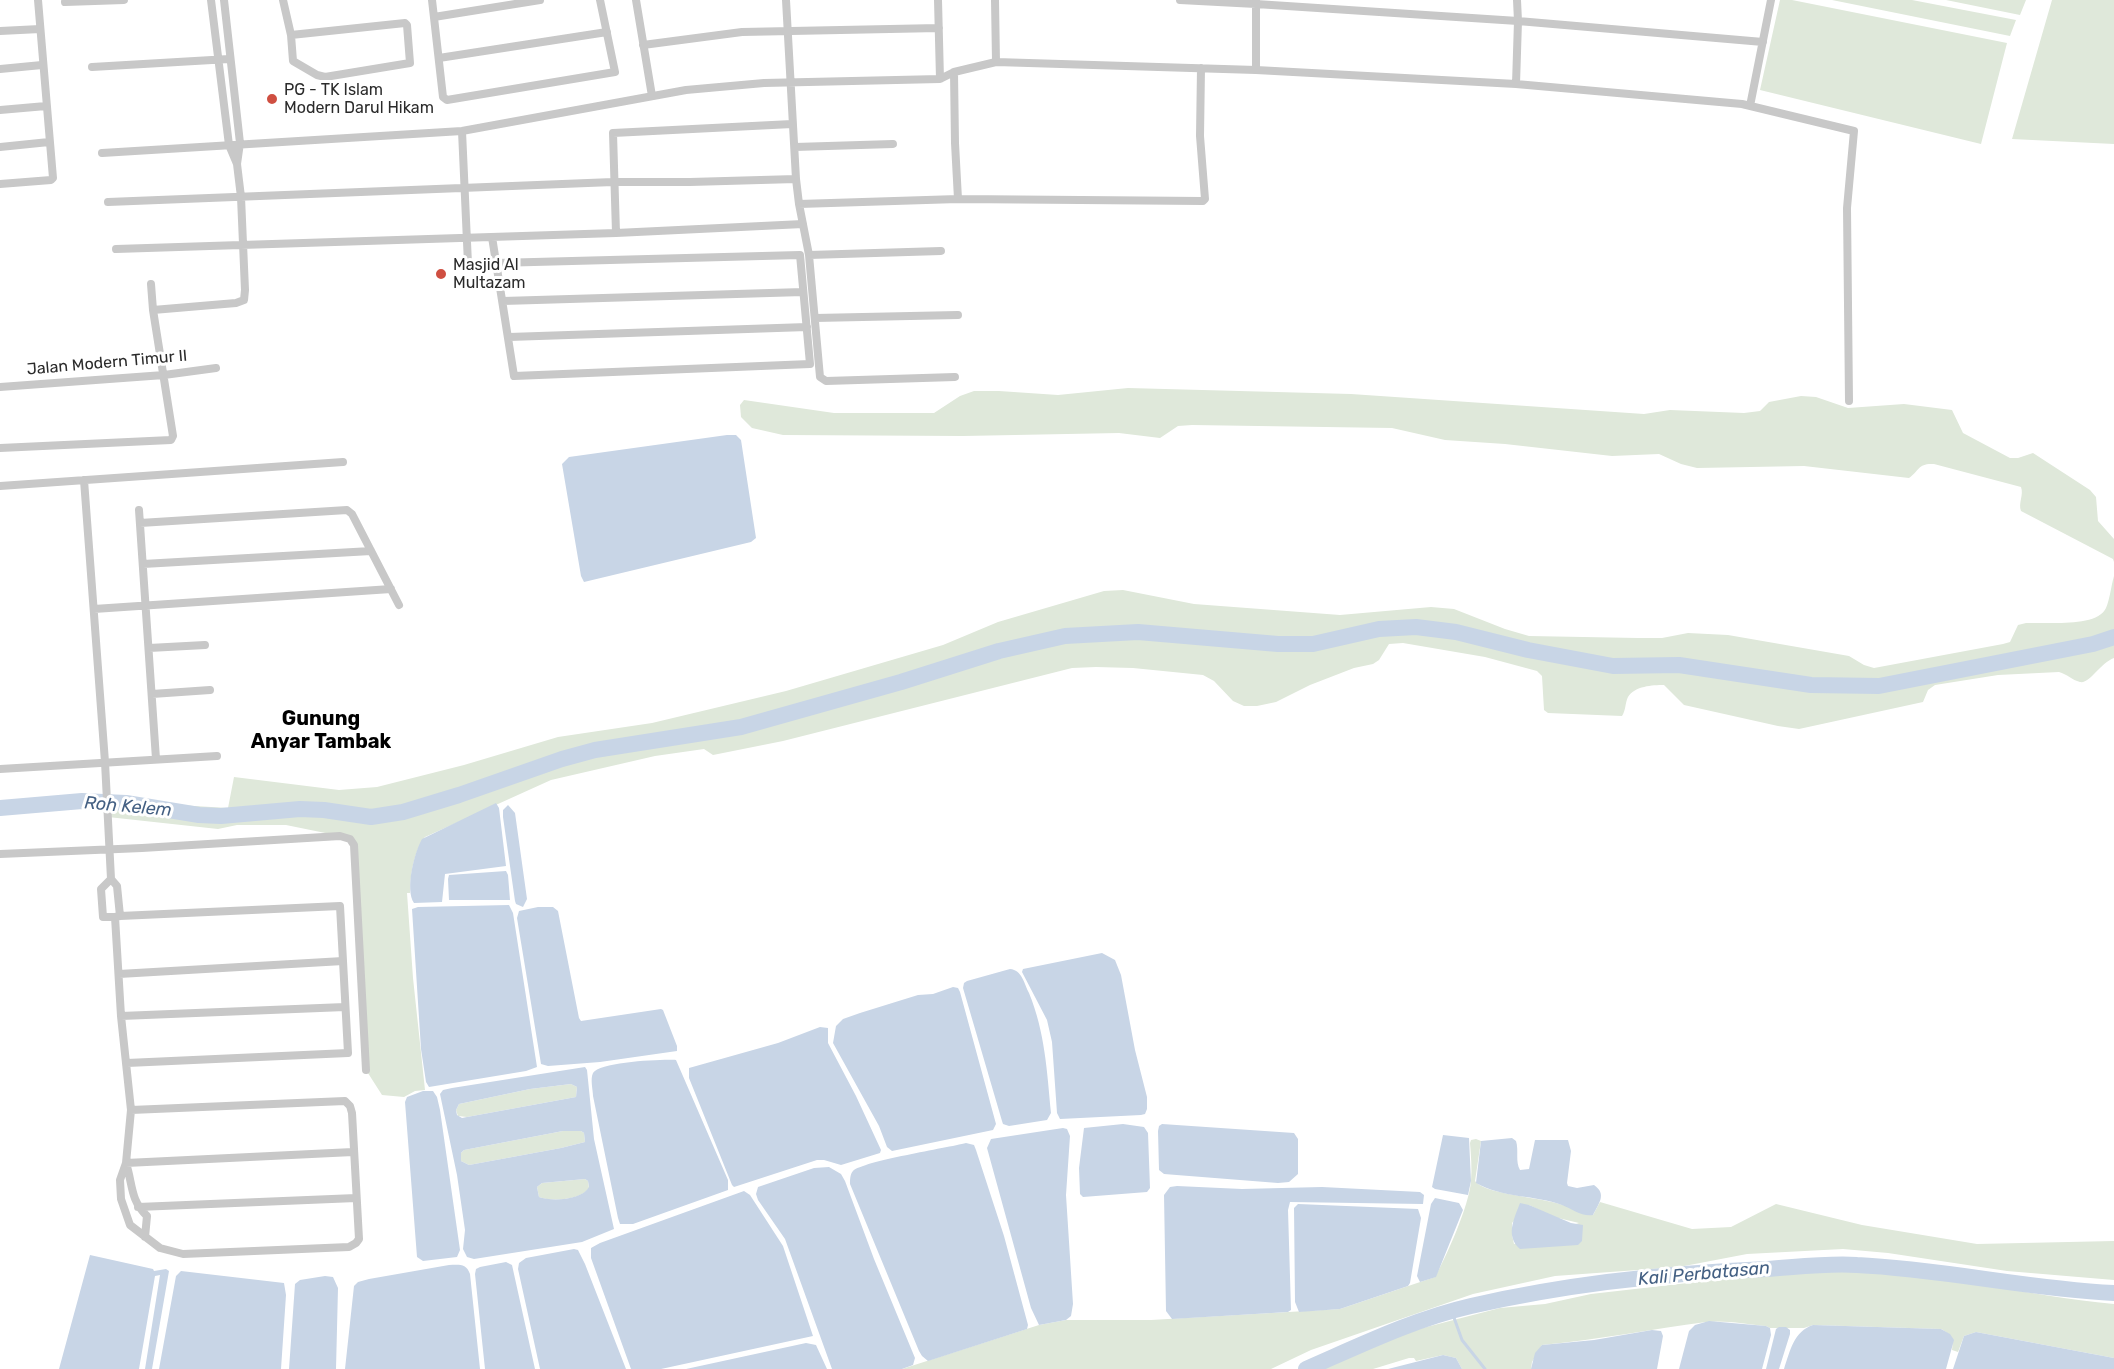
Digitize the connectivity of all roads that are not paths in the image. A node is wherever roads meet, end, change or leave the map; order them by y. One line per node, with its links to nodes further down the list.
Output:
1 (38, 0): 21 (street)
2 (124, 0): 16 (street)
3 (211, 0): 30 (street)
4 (224, 0): 29 (street)
5 (284, 0): 25 (street)
6 (432, 0): 18 (street)
7 (540, 0): 18 (street)
8 (600, 0): 24 (street)
9 (636, 0): 27 (street)
10 (786, 0): 23 (street)
11 (938, 0): 20 (street)
12 (995, 0): 31 (street)
13 (1180, 0): 17 (street)
14 (1517, 0): 19 (street)
15 (1771, 0): 26 (street)
16 (65, 2)
17 (1256, 2): 19 (street); 36 (street)
18 (434, 17): 28 (street)
19 (1518, 21): 26 (street); 40 (street)
20 (939, 28): 23 (street); 38 (street)
21 (40, 29): 22 (street); 32 (street)
22 (0, 31)
23 (787, 31): 27 (street); 39 (street)
24 (607, 32): 28 (street); 28 (street)
25 (291, 36): 25 (street)
26 (1763, 42): 43 (street)
27 (643, 45): 41 (street)
28 (439, 58)
29 (229, 59): 30 (street); 48 (street)
30 (217, 60): 33 (street); 50 (street)
31 (996, 62): 34 (street); 37 (street)
32 (42, 65): 35 (street); 42 (street)
33 (92, 67)
34 (1200, 68): 36 (street); 60 (street)
35 (0, 69)
36 (1256, 70): 40 (street)
37 (954, 72): 38 (street); 60 (street)
38 (940, 79): 39 (street)
39 (790, 82): 41 (street); 45 (street)
40 (1516, 84): 43 (street)
41 (652, 96): 46 (street)
42 (46, 106): 44 (street); 47 (street)
43 (1750, 106): 85 (street)
44 (0, 110)
45 (792, 124): 52 (street); 56 (street)
46 (462, 131): 48 (street); 58 (street)
47 (49, 142): 51 (street); 57 (street)
48 (240, 143): 50 (street); 54 (street)
49 (893, 144): 52 (street)
50 (229, 145): 53 (street); 54 (street)
51 (0, 147)
52 (795, 147): 55 (street)
53 (102, 153)
54 (237, 164): 59 (street)
55 (796, 179): 56 (street); 62 (street)
56 (613, 182): 58 (street); 64 (street)
57 (0, 184)
58 (465, 188): 59 (street); 66 (street)
59 (241, 197): 61 (street); 67 (street)
60 (958, 198): 62 (street)
61 (108, 202)
62 (799, 204): 63 (street)
63 (803, 224): 64 (street); 70 (street)
64 (615, 233): 65 (street)
65 (492, 237): 66 (street); 71 (street)
66 (466, 238): 67 (street); 72 (street)
67 (243, 246): 68 (street); 76 (street)
68 (116, 249)
69 (940, 251): 70 (street)
70 (809, 255): 78 (street)
71 (496, 263): 74 (street); 75 (street)
72 (468, 264)
73 (151, 284): 76 (street)
74 (803, 292): 75 (street); 79 (street)
75 (503, 301): 80 (street)
76 (153, 310): 82 (street)
77 (958, 315): 78 (street)
78 (815, 318): 83 (street)
79 (807, 327): 80 (street); 80 (street)
80 (509, 337)
81 (216, 369): 82 (street, Jalan Modern Timur II)
82 (164, 375): 84 (street, Jalan Modern Timur II); 86 (street)
83 (955, 377)
84 (0, 387)
85 (1849, 401)
86 (0, 448)
87 (343, 462): 88 (street)
88 (84, 480): 89 (street); 97 (street)
89 (0, 486)
90 (139, 510): 91 (street)
91 (140, 524): 92 (street); 93 (street)
92 (371, 551): 93 (street); 94 (street)
93 (143, 564): 95 (street)
94 (391, 589): 95 (street); 96 (street)
95 (146, 605): 97 (street); 99 (street)
96 (399, 605)
97 (94, 609): 104 (street)
98 (205, 645): 99 (street)
99 (148, 648): 101 (street)
100 (210, 690): 101 (street)
101 (152, 694): 103 (street)
102 (217, 756): 103 (street)
103 (156, 759): 104 (street)
104 (105, 762): 105 (street); 106 (street)
105 (0, 769)
106 (110, 849): 107 (street); 108 (street); 115 (street)
107 (0, 854)
108 (111, 879): 109 (street); 109 (street)
109 (118, 916): 110 (street); 111 (street)
110 (343, 961): 111 (street); 112 (street)
111 (119, 974): 113 (street)
112 (345, 1007): 113 (street); 114 (street)
113 (121, 1016): 114 (street)
114 (127, 1063): 116 (street)
115 (366, 1071)
116 (131, 1110): 117 (street); 118 (street)
117 (353, 1152): 118 (street); 119 (street)
118 (126, 1163): 120 (street); 121 (street)
119 (356, 1198): 120 (street); 121 (street)
120 (138, 1207): 121 (street)
121 (145, 1237)

